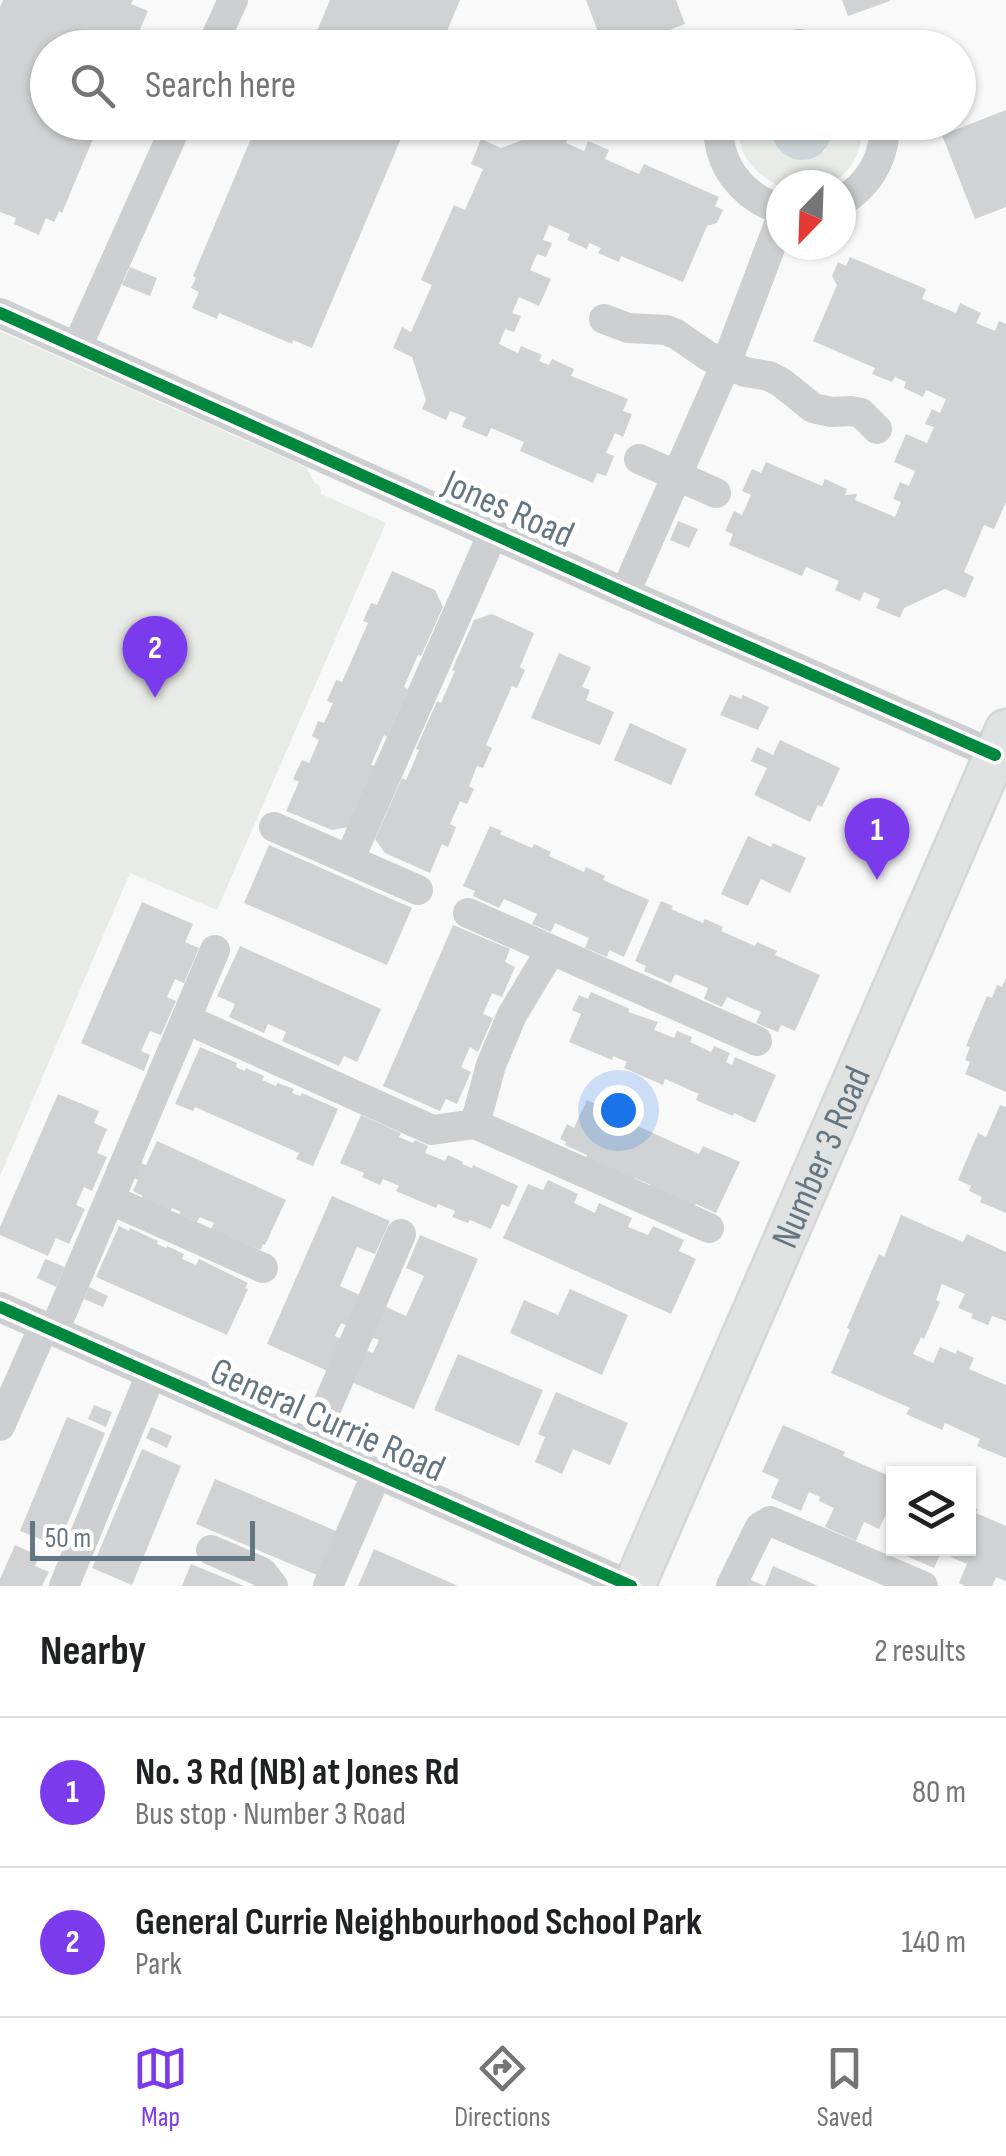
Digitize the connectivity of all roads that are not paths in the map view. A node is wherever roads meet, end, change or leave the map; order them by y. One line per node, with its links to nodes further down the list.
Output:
1 (233, 0): 2 (street)
2 (220, 30)
3 (170, 140): 11 (street)
4 (718, 140): 7 (street)
5 (884, 140): 6 (street)
6 (856, 191)
7 (766, 203)
8 (766, 259): 12 (street)
9 (0, 313): 11 (street, Jones Road)
10 (604, 319): 12 (street)
11 (77, 347): 17 (street, Jones Road)
12 (726, 364): 13 (street); 15 (street)
13 (877, 429)
14 (638, 458): 15 (street)
15 (677, 476): 16 (street); 18 (street)
16 (716, 493)
17 (493, 533): 18 (street, Jones Road); 21 (street)
18 (625, 592): 19 (street, Jones Road)
19 (1000, 743): 43 (main road, Number 3 Road)
20 (274, 828): 21 (street)
21 (349, 860): 22 (street)
22 (418, 890)
23 (468, 913): 25 (street)
24 (214, 950): 26 (street)
25 (551, 950): 27 (street); 28 (street)
26 (186, 1018): 28 (street); 29 (street)
27 (757, 1041)
28 (475, 1124): 30 (street)
29 (111, 1200): 32 (street); 34 (street)
30 (709, 1228)
31 (401, 1234): 37 (street)
32 (264, 1268)
33 (0, 1307): 34 (street, General Currie Road)
34 (49, 1328): 35 (street, General Currie Road); 36 (street)
35 (151, 1374): 37 (street, General Currie Road); 40 (street)
36 (0, 1426)
37 (311, 1444): 38 (street, General Currie Road)
38 (377, 1473): 42 (street); 43 (street, General Currie Road)
39 (211, 1550): 41 (street)
40 (64, 1586)
41 (272, 1586)
42 (328, 1586)
43 (632, 1586)
44 (731, 1586): 45 (street)
45 (923, 1586)

